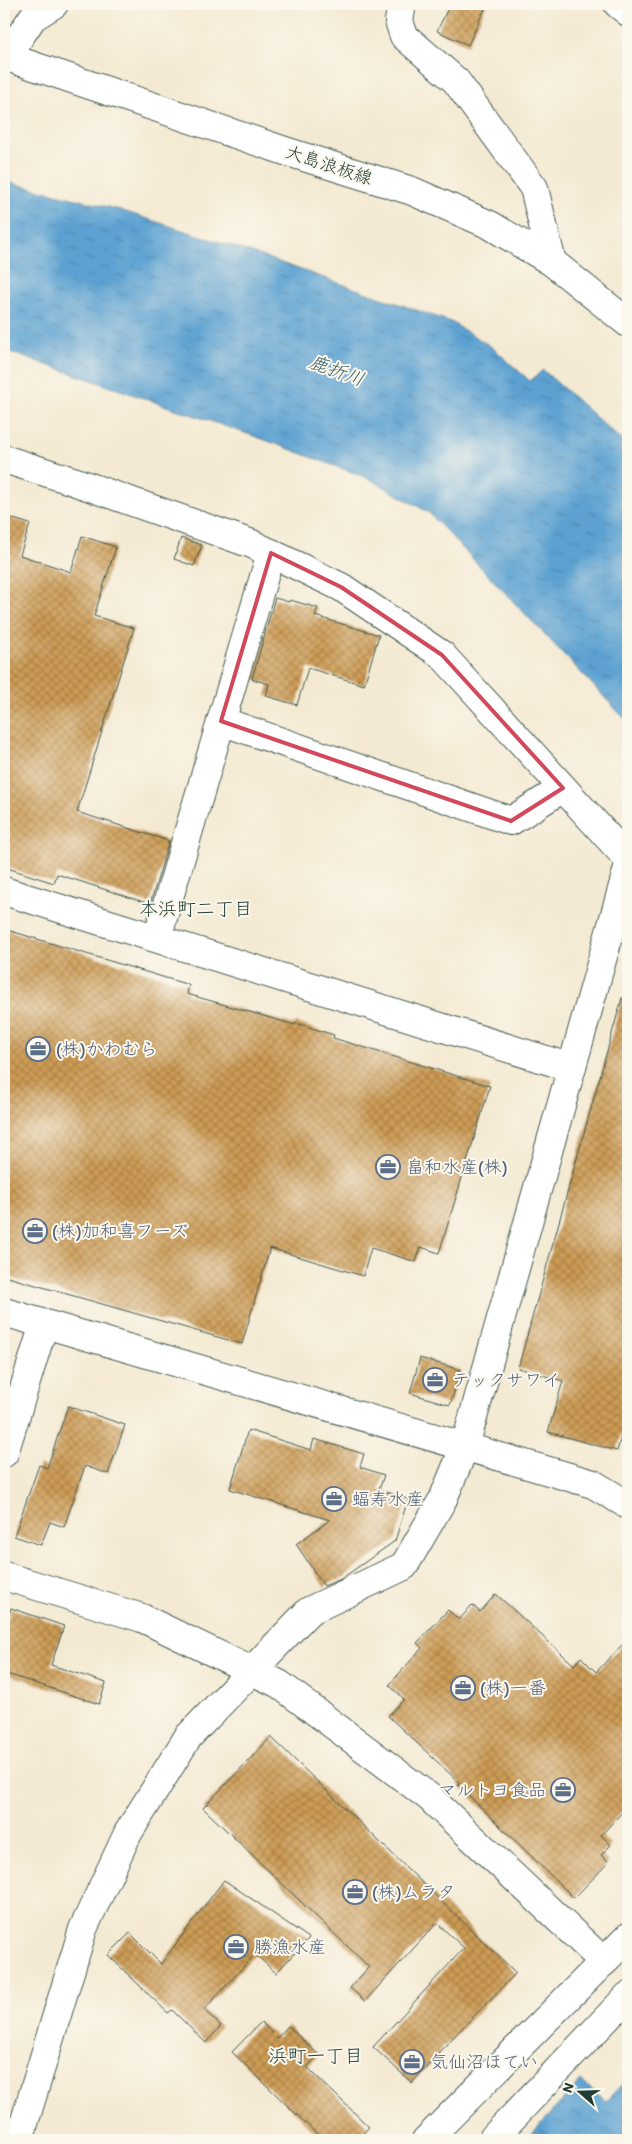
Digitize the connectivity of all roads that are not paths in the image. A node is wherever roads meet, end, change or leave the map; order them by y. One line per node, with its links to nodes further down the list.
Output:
1 (54, 4): 5 (street)
2 (402, 4): 6 (street)
3 (618, 4): 4 (street)
4 (628, 12)
5 (4, 58): 6 (street, 大島浪板線)
6 (552, 262): 7 (street, 大島浪板線)
7 (628, 322)
8 (4, 459): 9 (street)
9 (271, 553): 10 (street); 11 (street)
10 (221, 721): 11 (street); 15 (street)
11 (563, 788): 12 (street)
12 (628, 858)
13 (628, 868): 16 (street)
14 (4, 891): 15 (street)
15 (158, 938): 16 (street)
16 (572, 1068): 19 (street)
17 (4, 1312): 18 (street)
18 (44, 1324): 19 (street); 20 (street)
19 (466, 1446): 21 (street); 23 (street)
20 (4, 1453)
21 (628, 1505)
22 (4, 1576): 23 (street)
23 (252, 1671): 25 (street); 28 (street)
24 (628, 1937): 25 (street)
25 (604, 1962): 29 (street)
26 (628, 1996): 27 (street)
27 (495, 2139)
28 (19, 2140)
29 (426, 2140)

